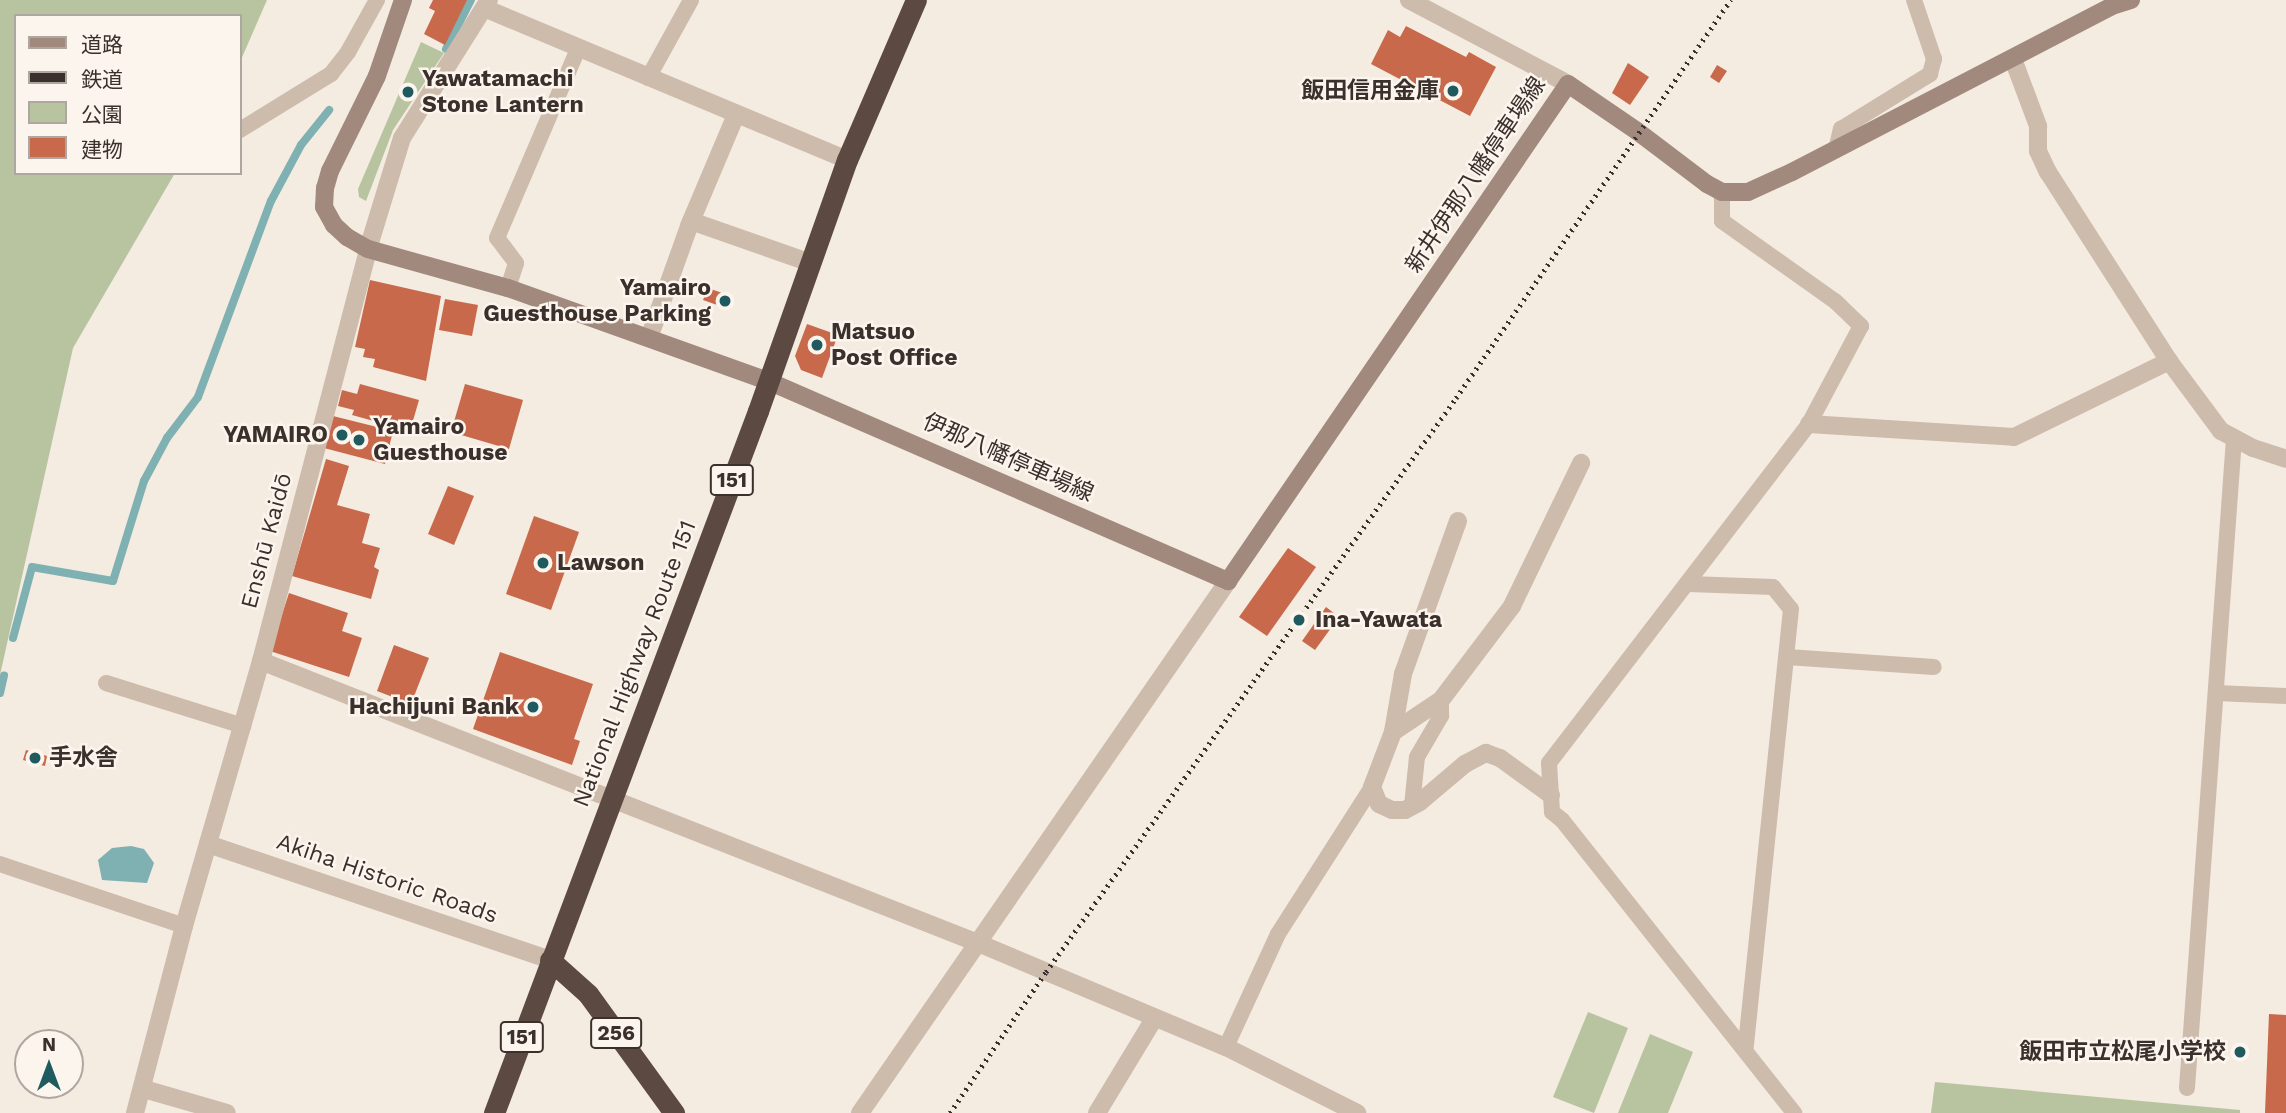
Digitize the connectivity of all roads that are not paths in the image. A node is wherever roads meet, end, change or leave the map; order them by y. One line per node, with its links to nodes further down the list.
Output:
1 (377, 0): 14 (lane)
2 (403, 0): 19 (main road, 伊那八幡停車場線)
3 (691, 0): 11 (lane)
4 (916, 0): 16 (highway, National Highway Route 151 / 151)
5 (1409, 0): 12 (street)
6 (1914, 0): 15 (lane)
7 (2131, 0): 10 (main road)
8 (487, 4): 9 (street); 19 (street, Enshū Kaidō)
9 (578, 48): 11 (street); 21 (lane)
10 (2013, 60): 15 (main road); 23 (street)
11 (648, 78): 13 (street)
12 (1567, 85): 17 (main road, 新井伊那八幡停車場線); 30 (main road, 新井伊那八幡停車場線)
13 (736, 115): 16 (street); 18 (street)
14 (242, 129)
15 (1836, 150): 17 (main road)
16 (847, 160): 20 (highway, National Highway Route 151 / 151)
17 (1723, 191): 25 (lane)
18 (691, 221): 20 (street); 22 (street)
19 (368, 248): 21 (main road, 伊那八幡停車場線); 33 (street, Enshū Kaidō)
20 (811, 262): 24 (highway, National Highway Route 151 / 151)
21 (508, 288): 22 (main road, 伊那八幡停車場線)
22 (649, 338): 24 (main road, 伊那八幡停車場線)
23 (2169, 361): 25 (street); 26 (street)
24 (768, 381): 30 (main road, 伊那八幡停車場線); 43 (highway, National Highway Route 151 / 151)
25 (1809, 424): 31 (lane)
26 (2234, 438): 27 (street); 36 (lane)
27 (2286, 459)
28 (1581, 463): 38 (street)
29 (1458, 521): 40 (street)
30 (1228, 580): 48 (street)
31 (1689, 584): 32 (lane); 42 (lane)
32 (1787, 657): 34 (lane); 52 (lane)
33 (261, 661): 39 (street, Enshū Kaidō); 43 (street)
34 (1934, 667)
35 (106, 683): 39 (lane)
36 (2216, 693): 37 (lane); 53 (lane)
37 (2286, 696)
38 (1441, 700): 40 (street); 44 (lane)
39 (243, 726): 45 (street, Enshū Kaidō)
40 (1393, 732): 41 (street)
41 (1372, 787): 44 (street); 51 (lane)
42 (1551, 795): 44 (street); 52 (lane)
43 (612, 799): 48 (street); 49 (highway, National Highway Route 151 / 151)
44 (1412, 806)
45 (208, 844): 47 (street, Enshū Kaidō); 49 (street, Akiha Historic Roads)
46 (0, 864): 47 (lane)
47 (184, 926): 54 (street, Enshū Kaidō)
48 (978, 943): 50 (street); 59 (street)
49 (550, 960): 57 (highway, National Highway Route 151 / 151); 58 (highway, 256)
50 (1154, 1019): 51 (street); 60 (street)
51 (1226, 1047): 61 (street)
52 (1745, 1051): 62 (lane)
53 (2187, 1088)
54 (144, 1089): 55 (street, Enshū Kaidō); 56 (street)
55 (135, 1113)
56 (226, 1113)
57 (494, 1113)
58 (674, 1113)
59 (860, 1113)
60 (1097, 1113)
61 (1357, 1113)
62 (1794, 1113)

